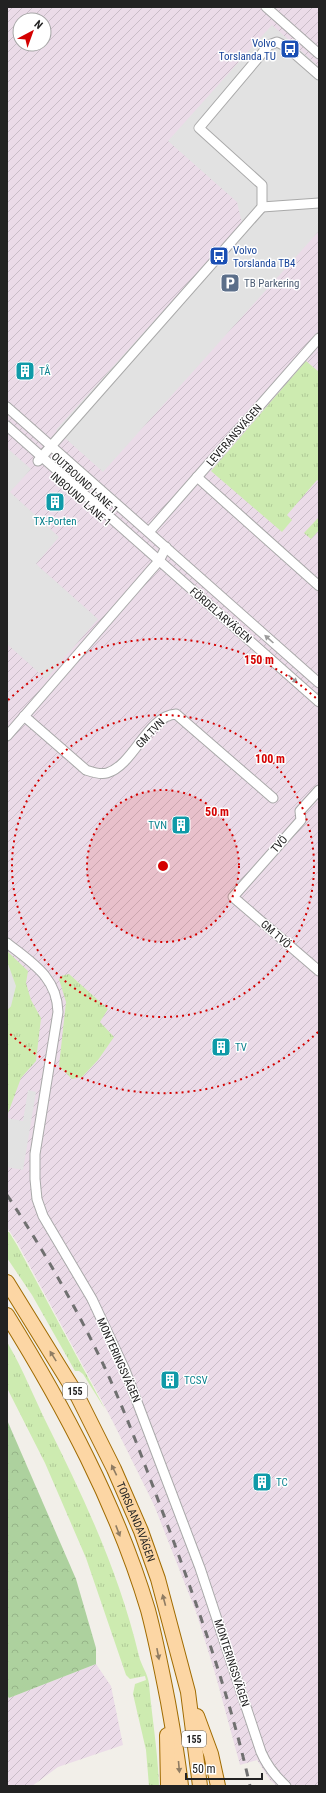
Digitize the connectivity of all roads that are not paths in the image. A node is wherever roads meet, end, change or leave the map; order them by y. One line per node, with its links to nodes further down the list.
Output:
1 (266, 7): 2 (street)
2 (319, 54)
3 (319, 75): 5 (street)
4 (319, 203): 5 (street)
5 (262, 207): 10 (street)
6 (319, 338): 11 (street, LEVERANSVÄGEN)
7 (7, 407): 10 (street)
8 (7, 413): 10 (street, OUTBOUND LANE 1)
9 (8, 430): 10 (street, INBOUND LANE 1); 10 (street)
10 (45, 453): 12 (street); 13 (street, OUTBOUND LANE 1); 14 (street, INBOUND LANE 1)
11 (197, 477): 12 (street, LEVERANSVÄGEN); 15 (street)
12 (149, 532): 13 (street)
13 (165, 550): 14 (street); 16 (street, FÖRDELARVÄGEN, one-way to 13)
14 (157, 563): 17 (street, FÖRDELARVÄGEN, one-way to 17); 18 (street)
15 (319, 586)
16 (319, 683)
17 (319, 702)
18 (24, 716): 19 (street); 21 (street, GM TVN)
19 (7, 736)
20 (319, 790): 22 (street, TVÖ)
21 (273, 798)
22 (233, 897): 24 (street, GM TVÖ)
23 (7, 943): 33 (street, MONTERINGSVÄGEN)
24 (319, 971)
25 (7, 1282): 27 (main road, TORSLANDAVÄGEN / 155, one-way to 25)
26 (7, 1315): 28 (main road, TORSLANDAVÄGEN / 155, one-way to 28)
27 (188, 1692): 31 (main road, TORSLANDAVÄGEN / 155); 32 (main road)
28 (167, 1699): 29 (main road); 30 (main road, TORSLANDAVÄGEN / 155, one-way to 30)
29 (168, 1786)
30 (181, 1786)
31 (200, 1786)
32 (218, 1786)
33 (286, 1786)

